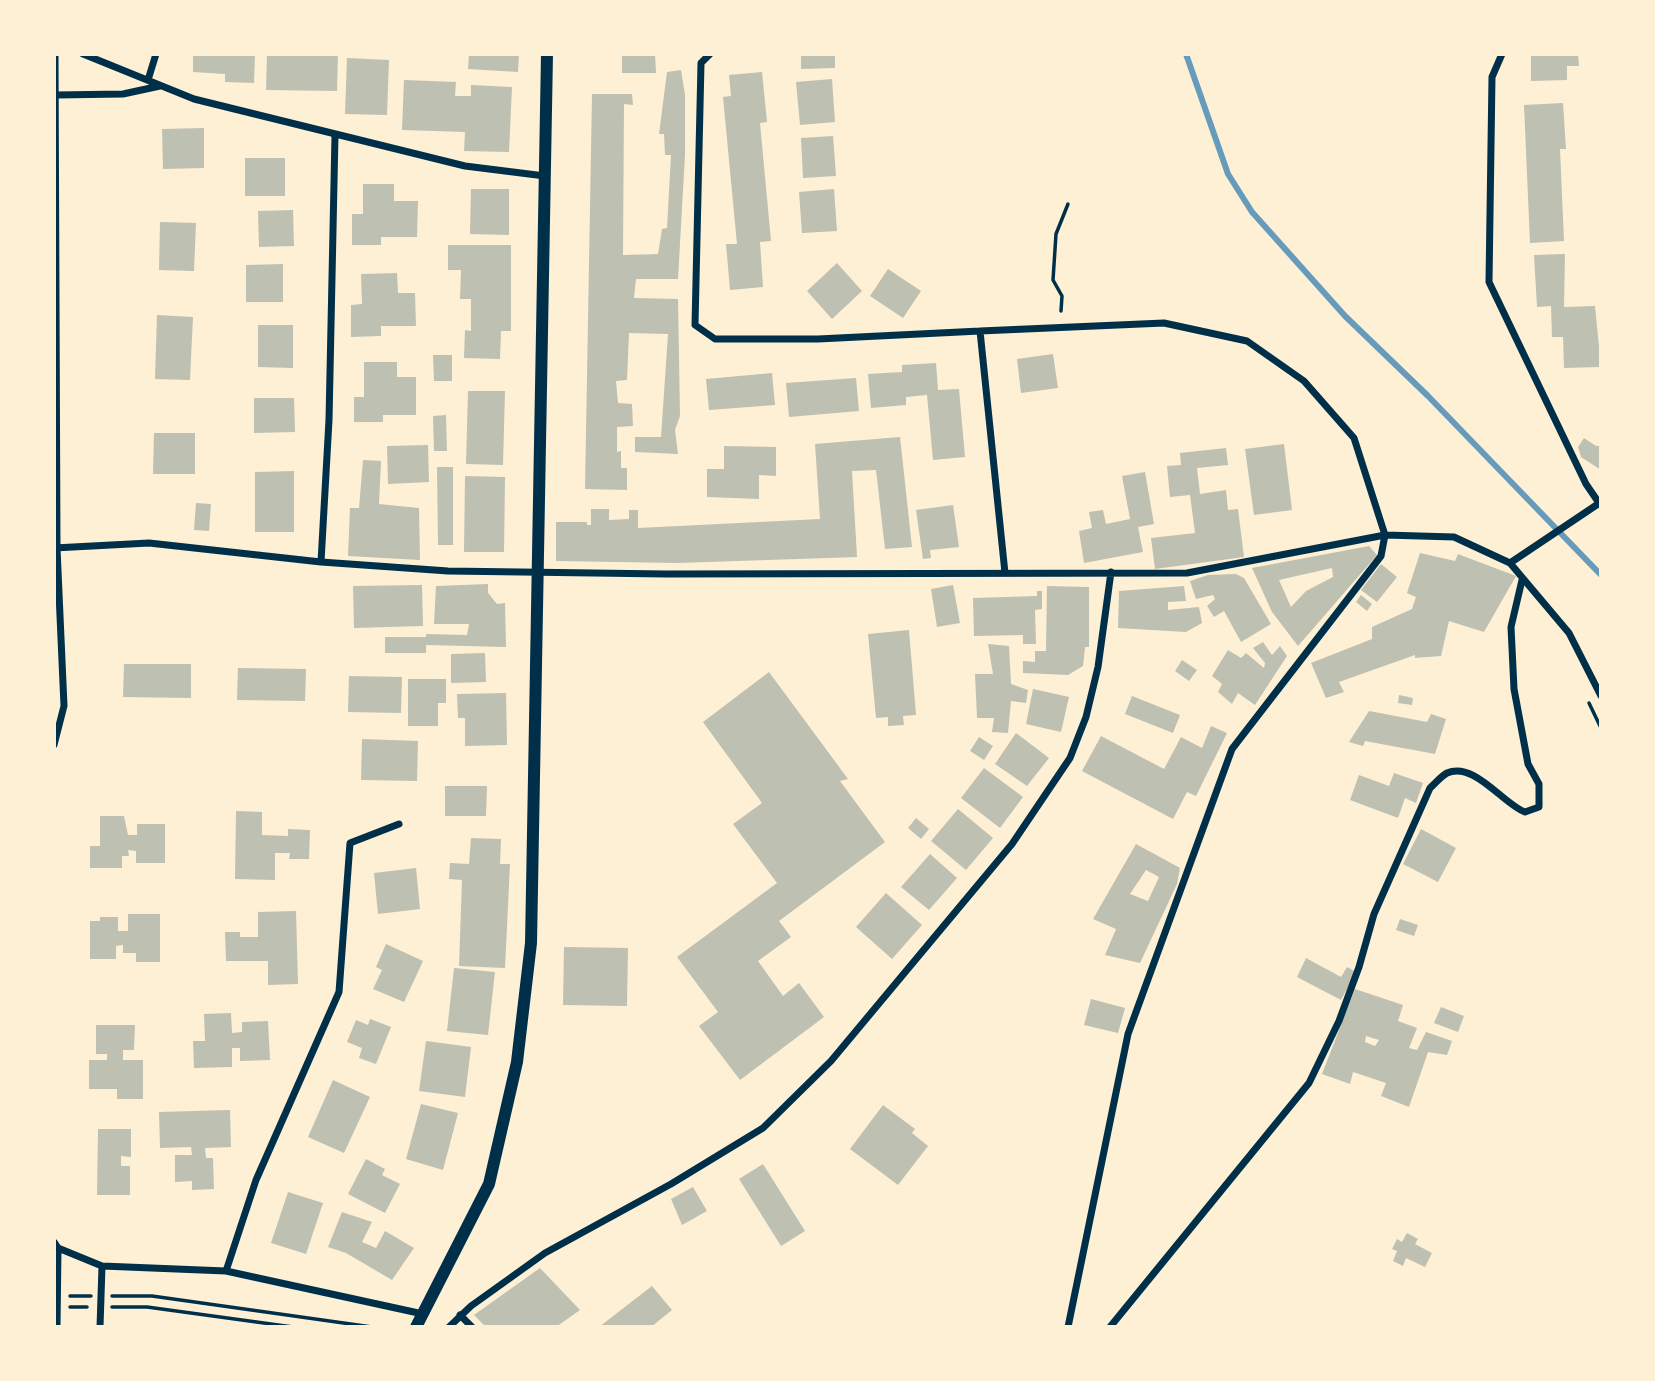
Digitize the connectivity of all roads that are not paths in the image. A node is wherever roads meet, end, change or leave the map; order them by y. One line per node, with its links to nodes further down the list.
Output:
1 (55, 54): 9 (street)
2 (83, 54): 7 (street)
3 (156, 54): 7 (street)
4 (547, 54): 11 (street)
5 (710, 54): 12 (street)
6 (1502, 54): 13 (street)
7 (148, 80): 8 (street)
8 (162, 86): 9 (street); 10 (street)
9 (56, 95): 15 (street)
10 (335, 135): 11 (street); 16 (street)
11 (545, 176): 18 (street)
12 (980, 331): 14 (street); 20 (street)
13 (1600, 503): 17 (street)
14 (1385, 535): 17 (street); 19 (street); 35 (street)
15 (56, 548): 16 (street); 23 (street)
16 (321, 562): 18 (street)
17 (1510, 563): 21 (street)
18 (536, 571): 20 (street); 28 (street)
19 (1111, 572): 20 (street); 29 (street)
20 (1005, 573)
21 (1522, 580): 22 (street); 36 (street)
22 (1601, 696)
23 (54, 745)
24 (399, 824): 27 (street)
25 (56, 1245): 26 (street); 30 (street)
26 (102, 1266): 27 (street); 31 (street)
27 (226, 1272): 28 (street)
28 (423, 1314): 32 (street)
29 (460, 1315): 33 (street); 34 (street)
30 (57, 1327)
31 (100, 1327)
32 (416, 1327)
33 (449, 1327)
34 (472, 1327)
35 (1068, 1327)
36 (1110, 1327)

